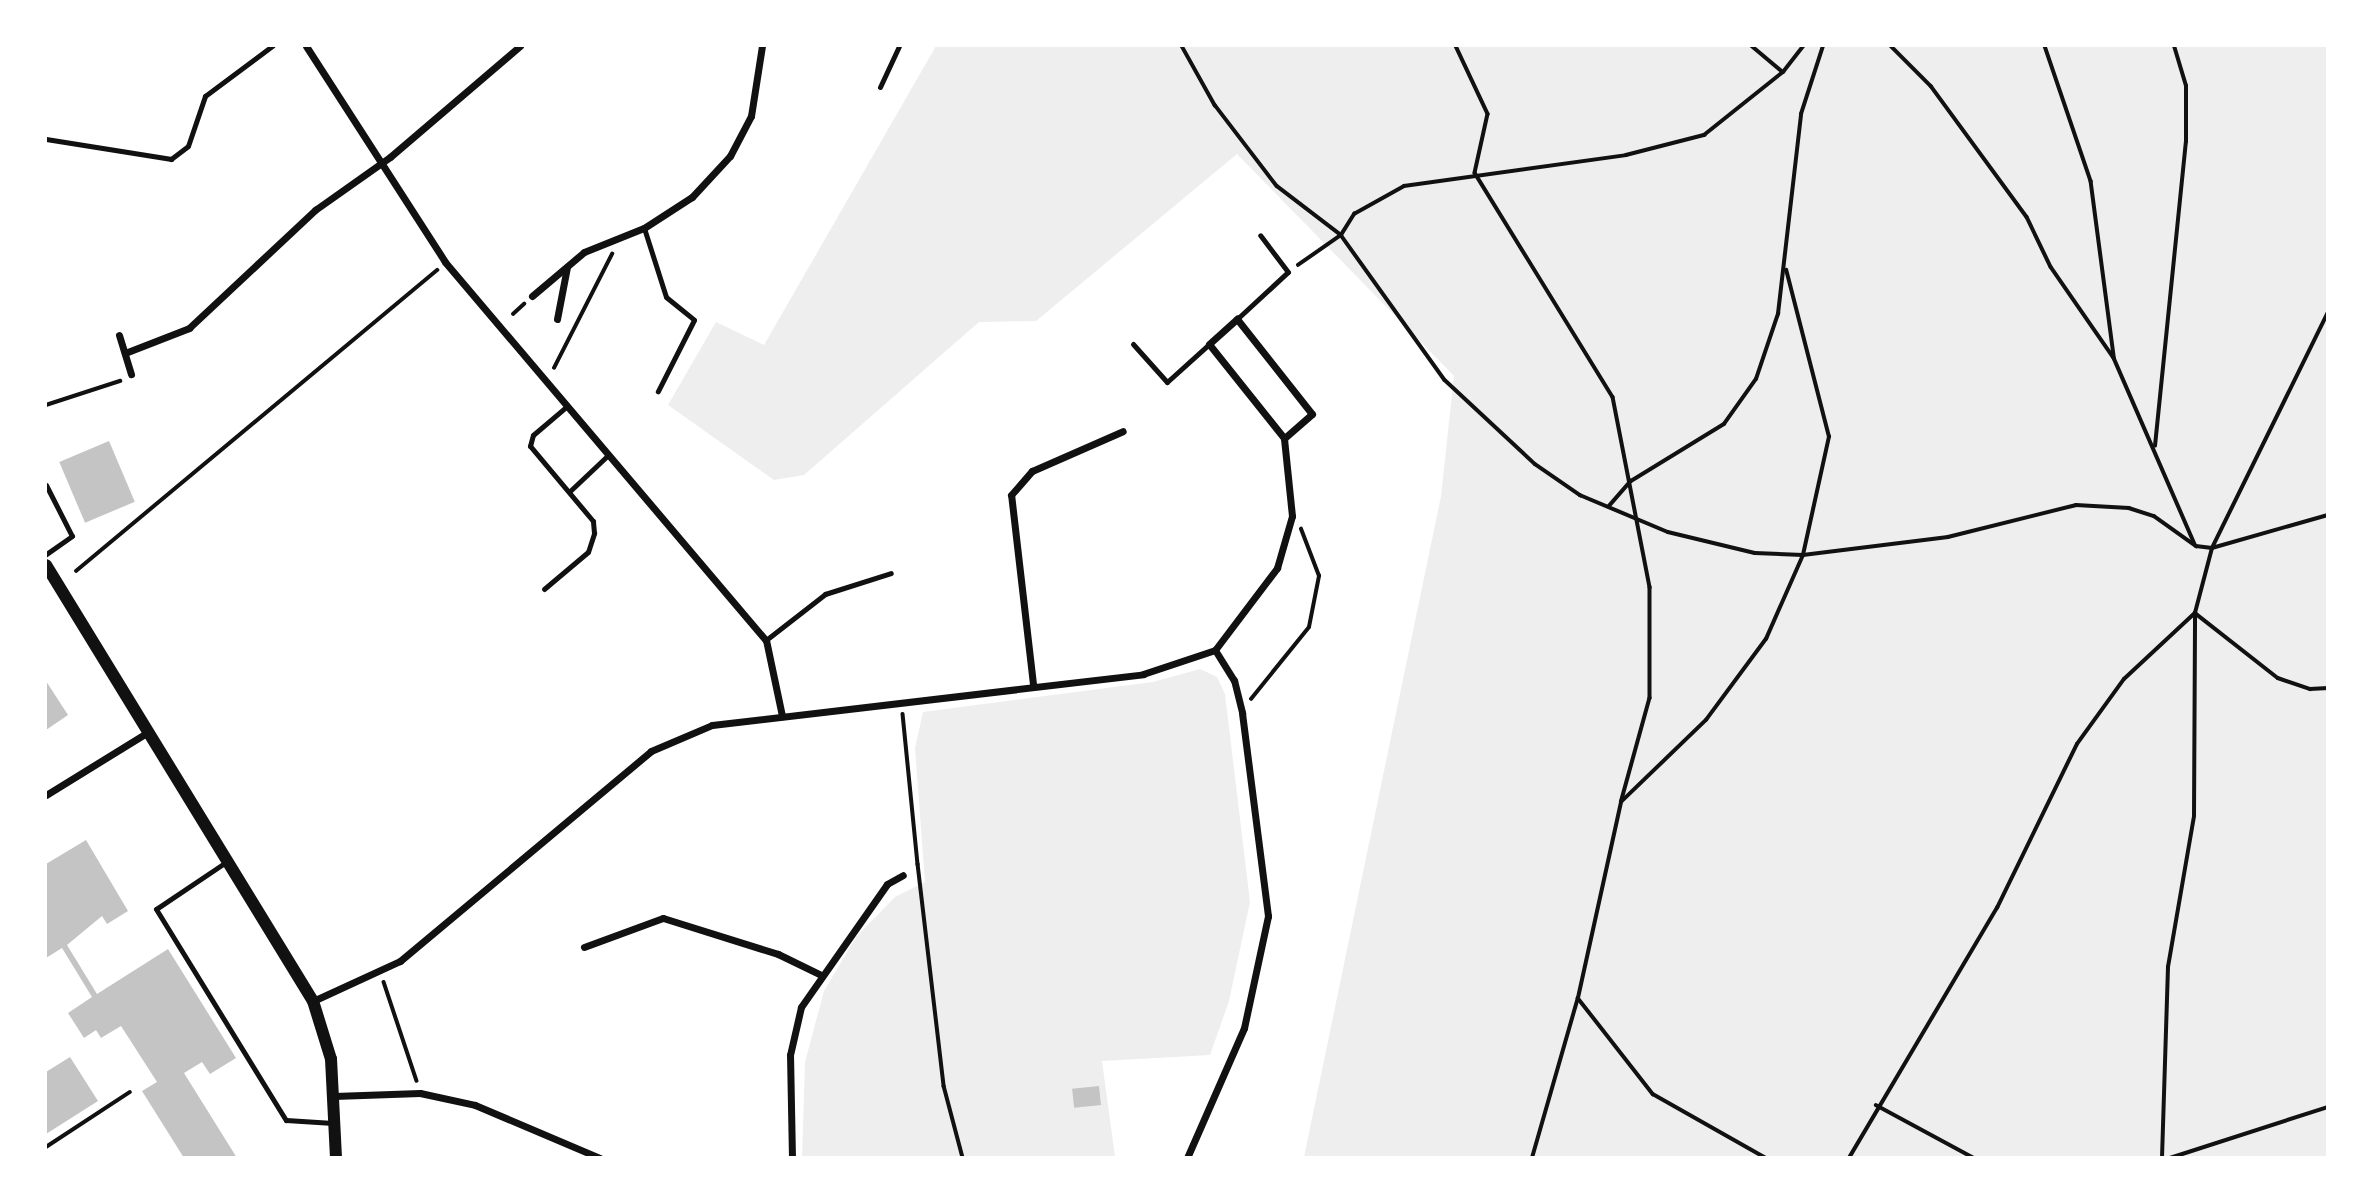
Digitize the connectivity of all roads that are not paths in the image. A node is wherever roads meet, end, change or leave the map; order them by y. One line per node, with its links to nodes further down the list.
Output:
1 (272, 46): 7 (lane)
2 (306, 46): 8 (street)
3 (520, 46): 8 (street)
4 (762, 46): 9 (street)
5 (899, 46): 6 (lane)
6 (880, 87)
7 (46, 139)
8 (379, 165): 18 (street); 21 (street)
9 (644, 228): 11 (street); 20 (lane)
10 (1260, 235): 14 (lane)
11 (567, 266): 12 (street); 13 (street)
12 (532, 296)
13 (557, 318)
14 (1237, 319): 17 (street); 23 (street)
15 (119, 335): 18 (street)
16 (1133, 344): 17 (lane)
17 (1209, 344): 23 (street)
18 (125, 353): 19 (street)
19 (131, 374)
20 (658, 391)
21 (566, 407): 24 (street); 26 (lane)
22 (1123, 431): 33 (street)
23 (1284, 438): 32 (street)
24 (607, 456): 26 (lane); 31 (street)
25 (46, 485): 27 (lane)
26 (570, 491): 30 (lane)
27 (46, 554)
28 (46, 565): 35 (street)
29 (891, 573): 31 (lane)
30 (544, 589)
31 (766, 640): 34 (street)
32 (1215, 650): 33 (street); 47 (street)
33 (1033, 684): 34 (street)
34 (782, 716): 41 (street)
35 (149, 732): 36 (street); 37 (street)
36 (46, 795)
37 (229, 860): 41 (street); 43 (lane)
38 (904, 875): 40 (street)
39 (584, 947): 40 (street)
40 (819, 974): 46 (street)
41 (313, 1001): 42 (street)
42 (334, 1096): 43 (street); 45 (street)
43 (335, 1123): 44 (street)
44 (336, 1157)
45 (600, 1157)
46 (792, 1157)
47 (1187, 1157)

